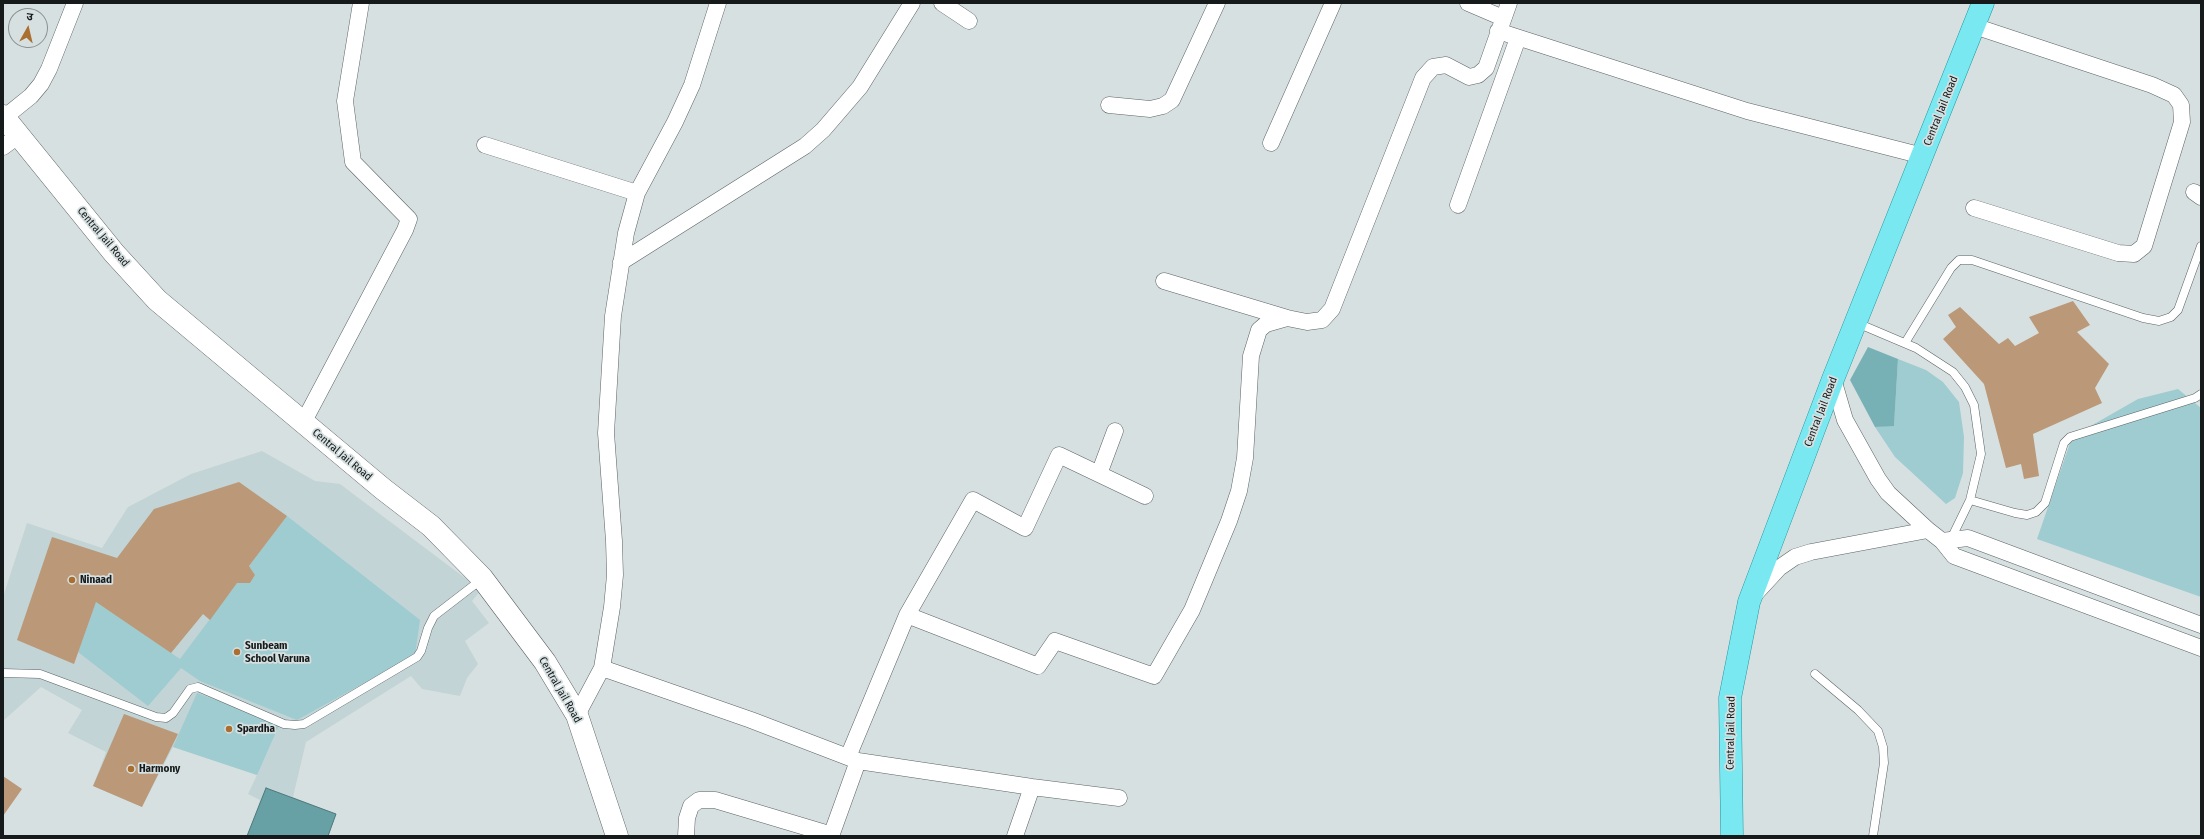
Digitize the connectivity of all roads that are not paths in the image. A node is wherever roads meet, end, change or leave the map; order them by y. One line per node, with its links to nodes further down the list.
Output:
1 (75, 3): 15 (street)
2 (360, 3): 31 (street)
3 (718, 3): 20 (street)
4 (912, 3): 24 (street)
5 (942, 3): 11 (street)
6 (1217, 3): 14 (street)
7 (1333, 3): 17 (street)
8 (1468, 3): 10 (street)
9 (1983, 3): 12 (main road, Central Jail Road)
10 (1503, 17): 13 (street); 26 (street)
11 (970, 21)
12 (1974, 26): 19 (main road, Central Jail Road); 22 (street)
13 (1518, 38): 19 (street); 21 (street)
14 (1110, 105)
15 (4, 116): 16 (street, Central Jail Road)
16 (11, 141): 31 (street, Central Jail Road)
17 (1271, 143)
18 (485, 145): 20 (street)
19 (1923, 156): 27 (main road, Central Jail Road)
20 (637, 193): 24 (street)
21 (1458, 205)
22 (1974, 208)
23 (2201, 246): 28 (lane)
24 (621, 262): 43 (street)
25 (1164, 281): 26 (street)
26 (1287, 318): 40 (street)
27 (1856, 323): 28 (lane); 29 (main road, Central Jail Road)
28 (1905, 343): 35 (lane)
29 (1833, 379): 36 (street); 39 (main road, Central Jail Road)
30 (2201, 394): 35 (lane)
31 (303, 423): 38 (street, Central Jail Road)
32 (1115, 431): 33 (street)
33 (1099, 474): 34 (street); 40 (street)
34 (1145, 496)
35 (1970, 500): 37 (lane)
36 (1928, 530): 37 (street); 39 (street)
37 (1946, 540): 41 (street); 42 (street)
38 (476, 572): 44 (lane); 46 (street, Central Jail Road)
39 (1749, 602): 54 (main road, Central Jail Road)
40 (907, 615): 47 (street)
41 (2201, 625)
42 (2201, 648)
43 (602, 668): 46 (street); 47 (street)
44 (3, 673)
45 (1815, 674): 55 (lane)
46 (577, 715): 51 (street, Central Jail Road)
47 (853, 759): 48 (street); 50 (street)
48 (1032, 787): 49 (street); 53 (street)
49 (1119, 798)
50 (831, 835): 52 (street)
51 (617, 836)
52 (686, 836)
53 (1015, 836)
54 (1732, 836)
55 (1873, 836)

